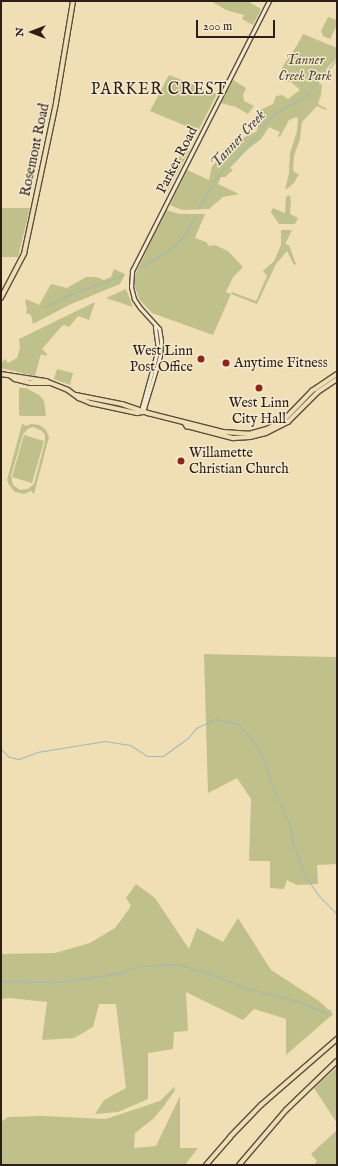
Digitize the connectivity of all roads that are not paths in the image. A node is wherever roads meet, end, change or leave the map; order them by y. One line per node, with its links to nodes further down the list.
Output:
1 (74, 1): 3 (main road, Rosemont Road)
2 (270, 1): 7 (street, Parker Road)
3 (1, 298)
4 (1, 374): 7 (main road)
5 (337, 374): 8 (main road)
6 (337, 379): 8 (main road)
7 (143, 412): 8 (main road)
8 (185, 423)
9 (336, 1040): 11 (highway)
10 (337, 1062): 12 (highway)
11 (206, 1165)
12 (239, 1165)

